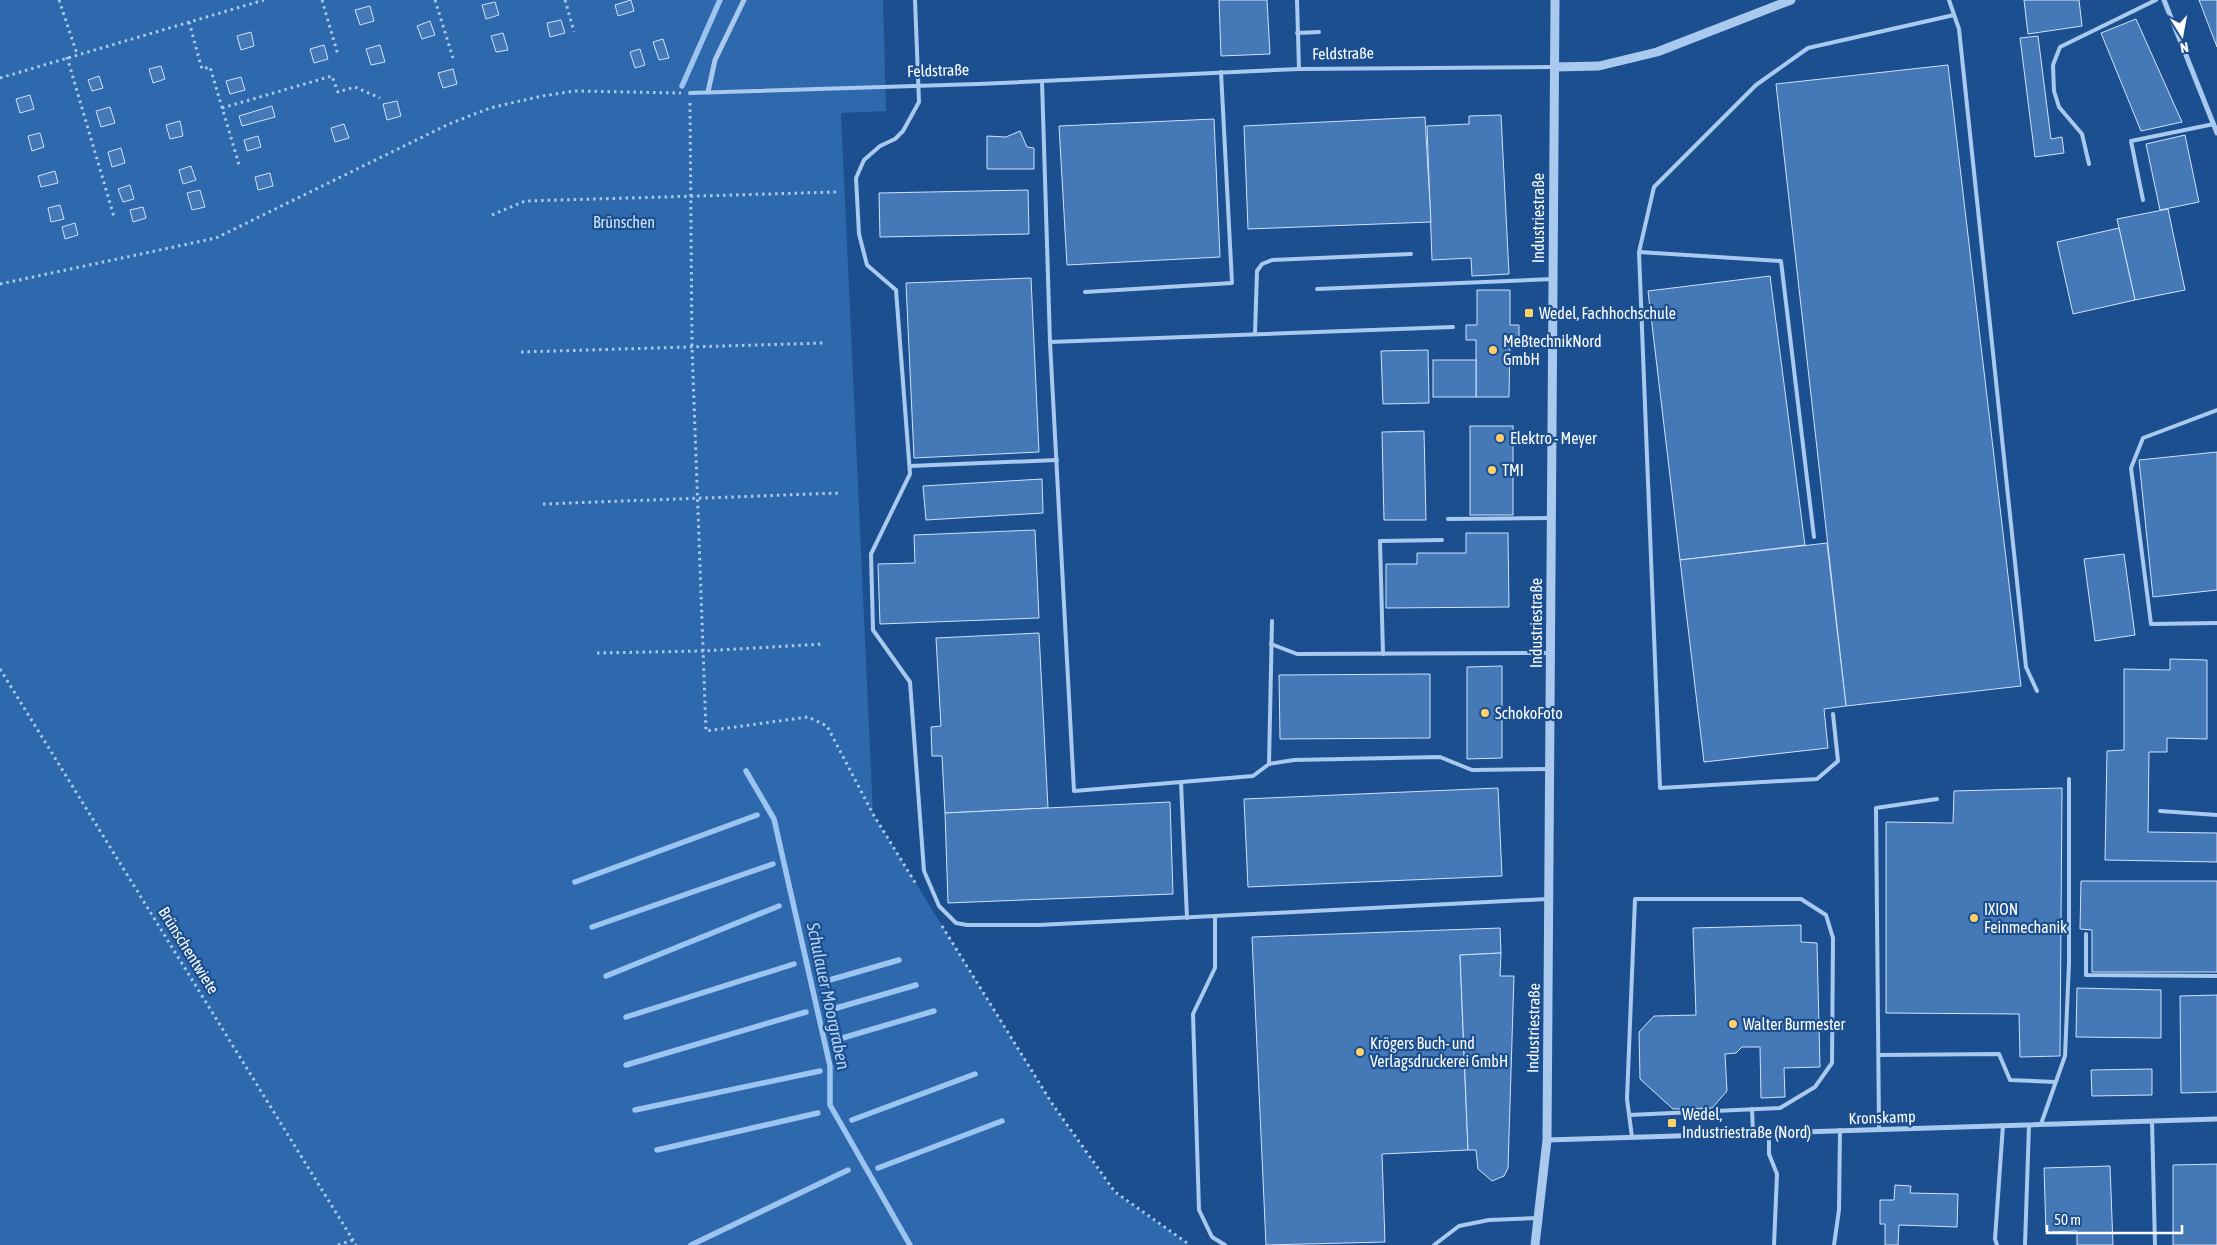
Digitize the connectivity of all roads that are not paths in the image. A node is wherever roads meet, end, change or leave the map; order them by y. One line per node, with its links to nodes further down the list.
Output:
1 (744, 0): 17 (street)
2 (914, 0): 16 (lane)
3 (1296, 0): 11 (lane)
4 (1555, 0): 12 (street, Industriestraße)
5 (1791, 0): 12 (street, Feldstraße)
6 (1949, 0): 9 (lane)
7 (2156, 0): 21 (lane)
8 (2164, 0): 19 (street)
9 (1954, 15): 23 (lane); 43 (lane)
10 (1319, 32): 11 (lane)
11 (1298, 33): 13 (lane)
12 (1554, 67): 13 (lane, Feldstraße); 25 (street, Industriestraße)
13 (1299, 69): 14 (lane, Feldstraße)
14 (1220, 72): 15 (lane, Feldstraße); 27 (lane)
15 (1042, 81): 16 (lane, Feldstraße); 30 (lane)
16 (920, 86): 17 (lane, Feldstraße); 33 (lane)
17 (708, 92): 18 (lane, Feldstraße)
18 (690, 94)
19 (2214, 124): 20 (street); 22 (lane)
20 (2217, 133)
21 (2089, 164)
22 (2143, 200)
23 (1639, 252): 36 (lane); 44 (lane)
24 (1411, 254): 29 (lane)
25 (1553, 279): 26 (lane); 34 (street, Industriestraße)
26 (1317, 289)
27 (1085, 292)
28 (1453, 327): 29 (lane)
29 (1255, 334): 30 (lane)
30 (1050, 342): 32 (lane)
31 (2217, 410): 39 (lane)
32 (1057, 460): 33 (lane); 48 (lane)
33 (910, 466): 54 (lane)
34 (1552, 518): 35 (lane); 41 (street, Industriestraße)
35 (1448, 519)
36 (1814, 537)
37 (1442, 540): 42 (lane)
38 (1272, 620): 40 (lane)
39 (2217, 623)
40 (1271, 644): 42 (lane); 45 (lane)
41 (1551, 653): 42 (lane); 46 (street, Industriestraße)
42 (1383, 654)
43 (2037, 691)
44 (1833, 714)
45 (1269, 764): 46 (lane); 48 (lane)
46 (1550, 769): 52 (street, Industriestraße)
47 (2069, 779): 58 (lane)
48 (1182, 782): 54 (lane)
49 (1937, 799): 57 (lane)
50 (2160, 811): 51 (lane)
51 (2217, 815)
52 (1549, 899): 53 (lane); 71 (street, Industriestraße)
53 (1215, 916): 54 (lane); 73 (lane)
54 (1187, 918)
55 (2086, 934): 56 (lane)
56 (2217, 976)
57 (1879, 1055): 58 (lane); 66 (lane)
58 (2054, 1082): 63 (lane)
59 (1752, 1109): 60 (lane); 60 (lane); 68 (lane)
60 (1629, 1115): 70 (lane)
61 (2217, 1119): 62 (street, Kronskamp)
62 (2152, 1121): 63 (street, Kronskamp); 80 (lane)
63 (2041, 1124): 65 (street, Kronskamp)
64 (2003, 1125): 65 (street, Kronskamp); 66 (street, Kronskamp); 78 (lane)
65 (2029, 1125): 79 (lane)
66 (1879, 1129): 67 (street, Kronskamp)
67 (1840, 1130): 69 (street, Kronskamp); 77 (lane)
68 (1753, 1133): 69 (street, Kronskamp); 70 (street, Kronskamp)
69 (1769, 1133): 76 (lane)
70 (1632, 1137): 71 (street, Kronskamp)
71 (1547, 1140): 72 (street, Industriestraße)
72 (1538, 1218): 74 (lane); 75 (street, Industriestraße)
73 (1224, 1245)
74 (1434, 1245)
75 (1535, 1245)
76 (1774, 1245)
77 (1834, 1245)
78 (1997, 1245)
79 (2025, 1245)
80 (2156, 1245)

